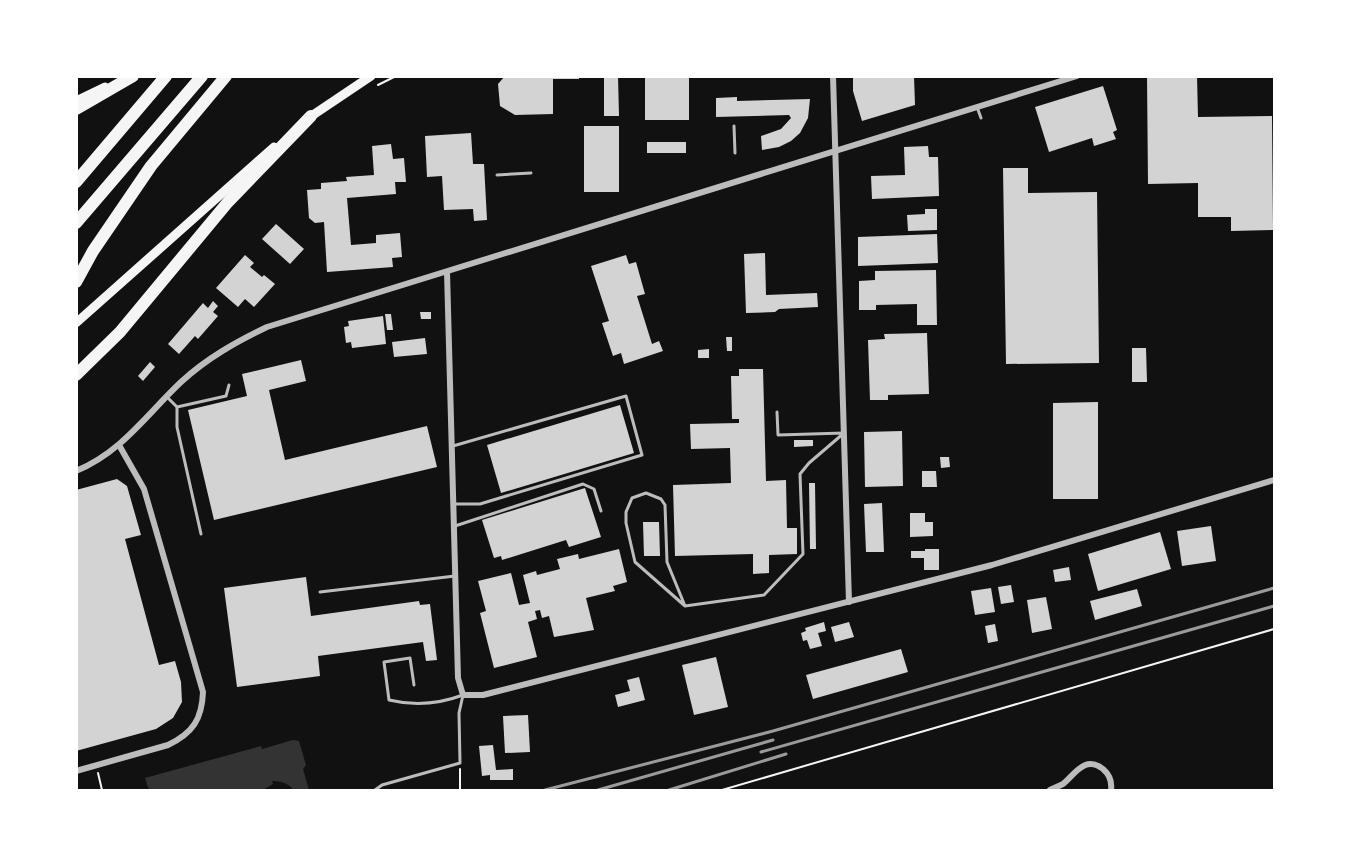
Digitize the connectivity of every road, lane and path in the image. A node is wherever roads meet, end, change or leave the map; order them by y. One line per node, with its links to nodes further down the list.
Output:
1 (131, 76): 10 (main road); 12 (highway)
2 (202, 76): 21 (highway)
3 (226, 76): 23 (highway)
4 (371, 76): 13 (main road)
5 (396, 76): 9 (path)
6 (833, 76): 16 (street)
7 (1077, 76): 11 (street)
8 (165, 78): 20 (highway)
9 (373, 87)
10 (76, 101)
11 (977, 107): 14 (lane); 16 (street)
12 (76, 109)
13 (311, 116): 24 (main road); 25 (highway)
14 (981, 118)
15 (734, 126): 17 (lane)
16 (835, 152): 22 (street); 30 (street)
17 (735, 153)
18 (531, 173): 19 (lane)
19 (497, 175)
20 (76, 182)
21 (76, 223)
22 (447, 272): 27 (street); 32 (street)
23 (76, 282)
24 (76, 323)
25 (76, 375)
26 (229, 385): 28 (lane)
27 (167, 397): 28 (lane); 31 (street)
28 (177, 408): 38 (lane)
29 (777, 412): 30 (lane)
30 (844, 433): 41 (street); 42 (lane)
31 (119, 445): 33 (street); 47 (street)
32 (452, 447): 35 (street); 35 (lane)
33 (76, 471)
34 (1275, 480): 41 (street)
35 (453, 504): 37 (street)
36 (601, 511): 37 (lane)
37 (454, 526): 39 (street)
38 (201, 534)
39 (455, 576): 40 (lane); 45 (street)
40 (320, 592)
41 (849, 602): 45 (street)
42 (685, 606): 42 (lane)
43 (1275, 629): 52 (path)
44 (414, 685): 45 (lane)
45 (463, 695): 46 (lane)
46 (460, 763): 50 (lane); 51 (path)
47 (96, 765): 48 (street); 49 (path)
48 (76, 771)
49 (102, 790)
50 (375, 790)
51 (460, 790)
52 (722, 790)
53 (1050, 790): 54 (street)
54 (1111, 790)

